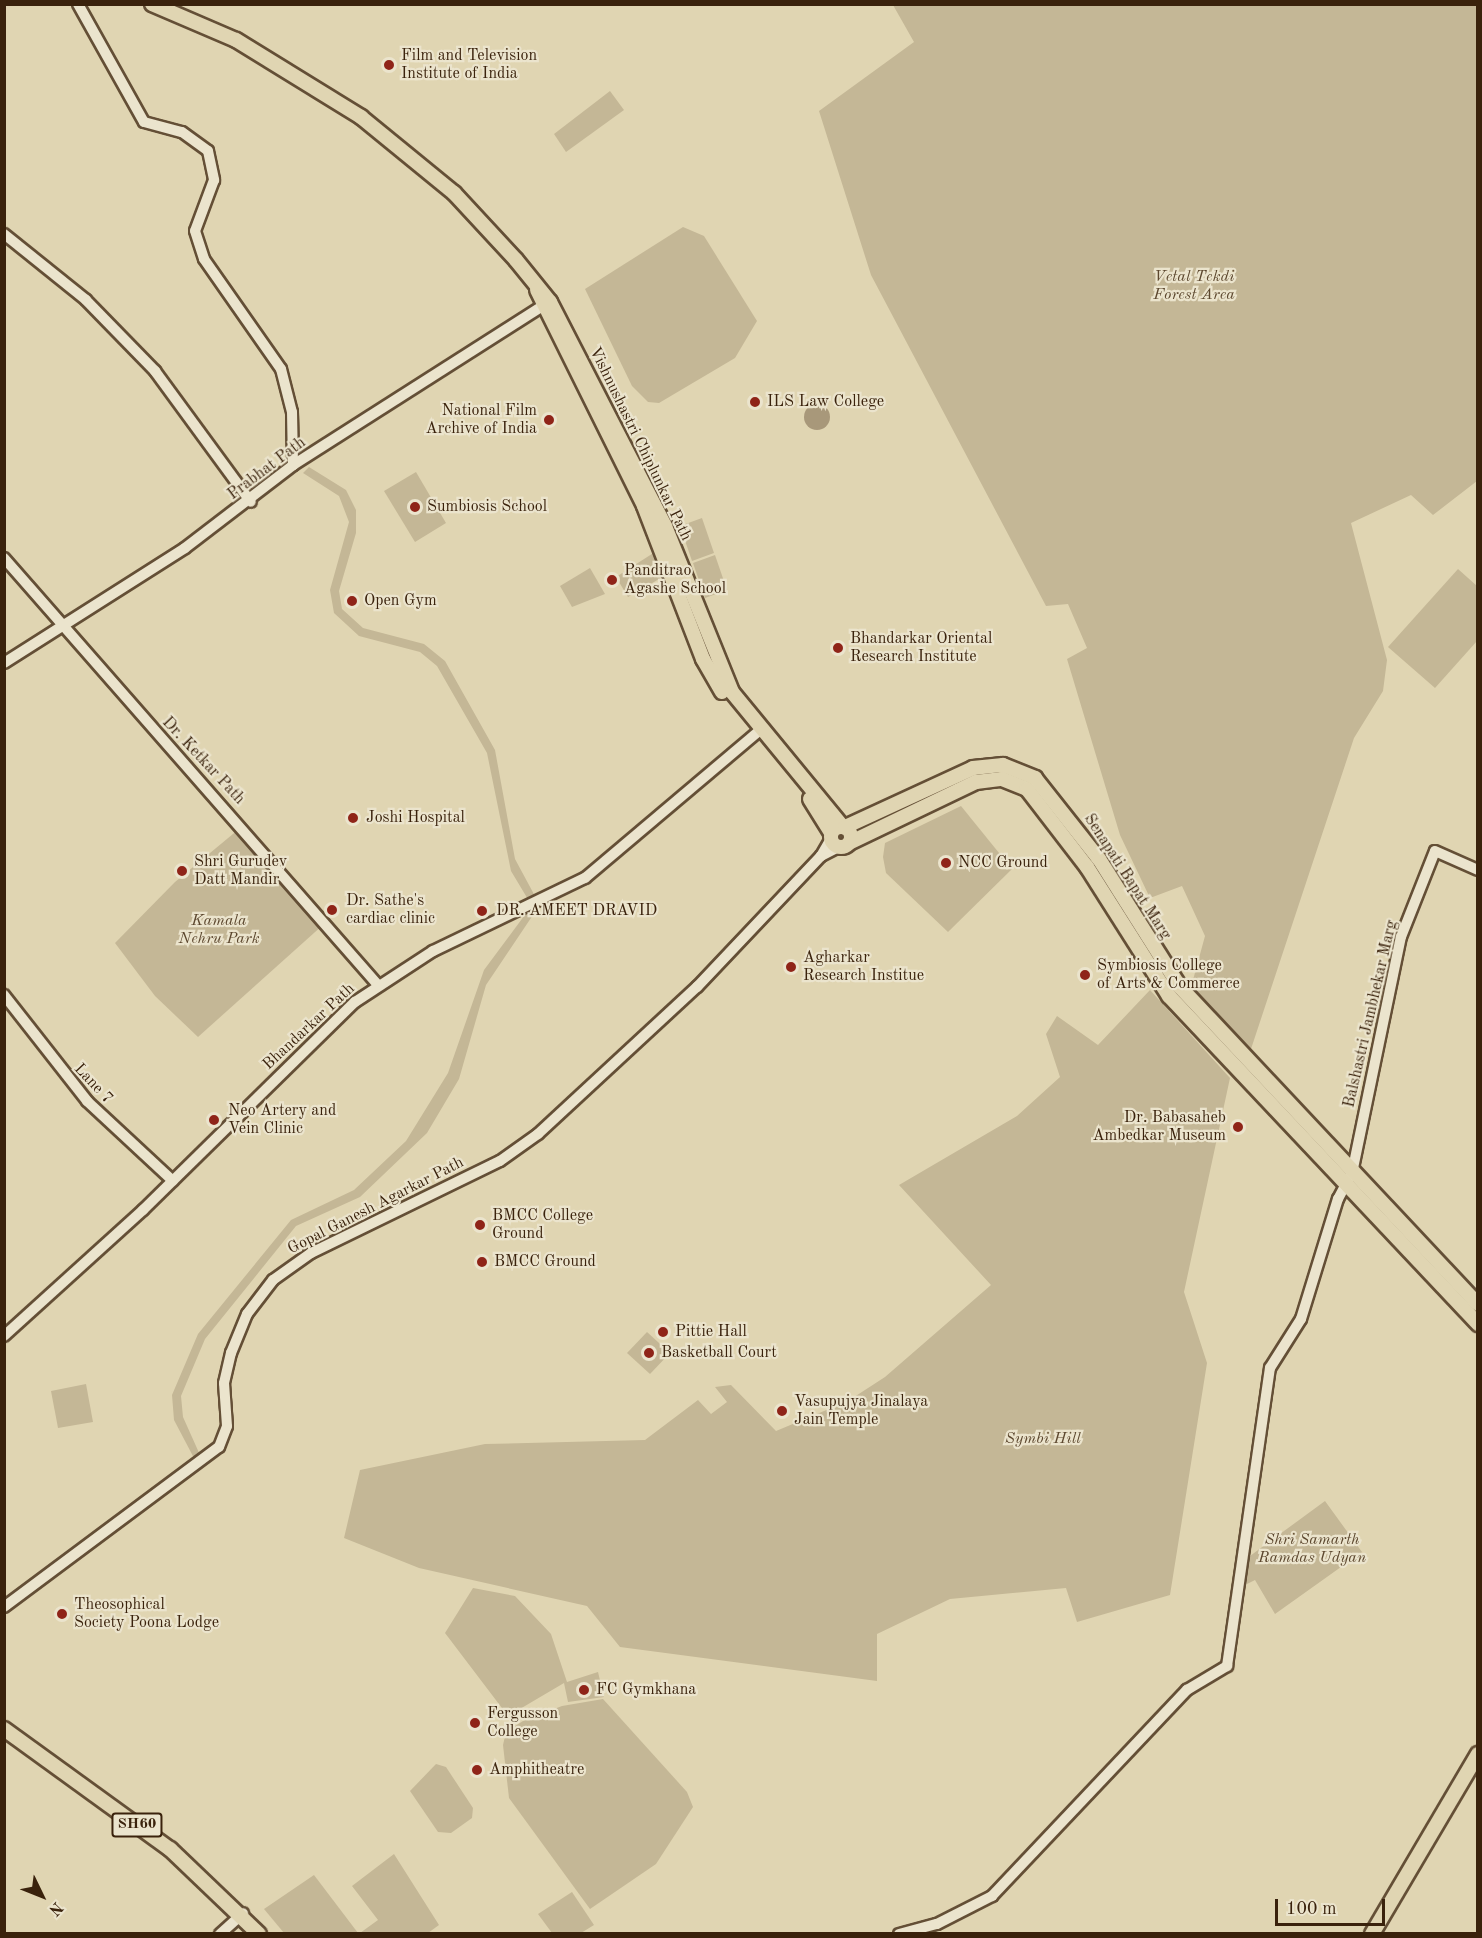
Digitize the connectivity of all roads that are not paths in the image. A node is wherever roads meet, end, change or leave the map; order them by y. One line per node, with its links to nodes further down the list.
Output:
1 (78, 4): 5 (street)
2 (152, 4): 4 (main road, Vishnushastri Chiplunkar Path)
3 (4, 234): 6 (street)
4 (546, 304): 5 (street, Prabhat Path); 10 (main road, Vishnushastri Chiplunkar Path)
5 (293, 465): 6 (street, Prabhat Path)
6 (251, 502): 8 (street, Prabhat Path)
7 (4, 558): 8 (street, Dr. Ketkar Path)
8 (59, 625): 9 (street, Prabhat Path); 13 (street, Dr. Ketkar Path)
9 (4, 663)
10 (757, 733): 11 (main road, Vishnushastri Chiplunkar Path); 13 (street, Bhandarkar Path)
11 (840, 836): 15 (main road, Senapati Bapat Marg); 17 (main road, Senapati Bapat Marg); 21 (street, Gopal Ganesh Agarkar Path)
12 (1478, 870): 15 (street, Balshastri Jambhekar Marg)
13 (378, 985): 16 (street, Bhandarkar Path)
14 (4, 995): 16 (street, Lane 7)
15 (1352, 1173): 17 (street, Balshastri Jambhekar Marg); 18 (main road, Senapati Bapat Marg)
16 (173, 1181): 20 (street, Bhandarkar Path)
17 (1346, 1187): 19 (main road, Senapati Bapat Marg); 27 (street, Balshastri Jambhekar Marg)
18 (1478, 1304)
19 (1478, 1324)
20 (4, 1336)
21 (4, 1607)
22 (4, 1729): 24 (main road, SH60)
23 (1478, 1754): 28 (main road)
24 (243, 1913): 25 (street); 26 (main road, SH60)
25 (220, 1934)
26 (259, 1934)
27 (899, 1934)
28 (1372, 1934)

